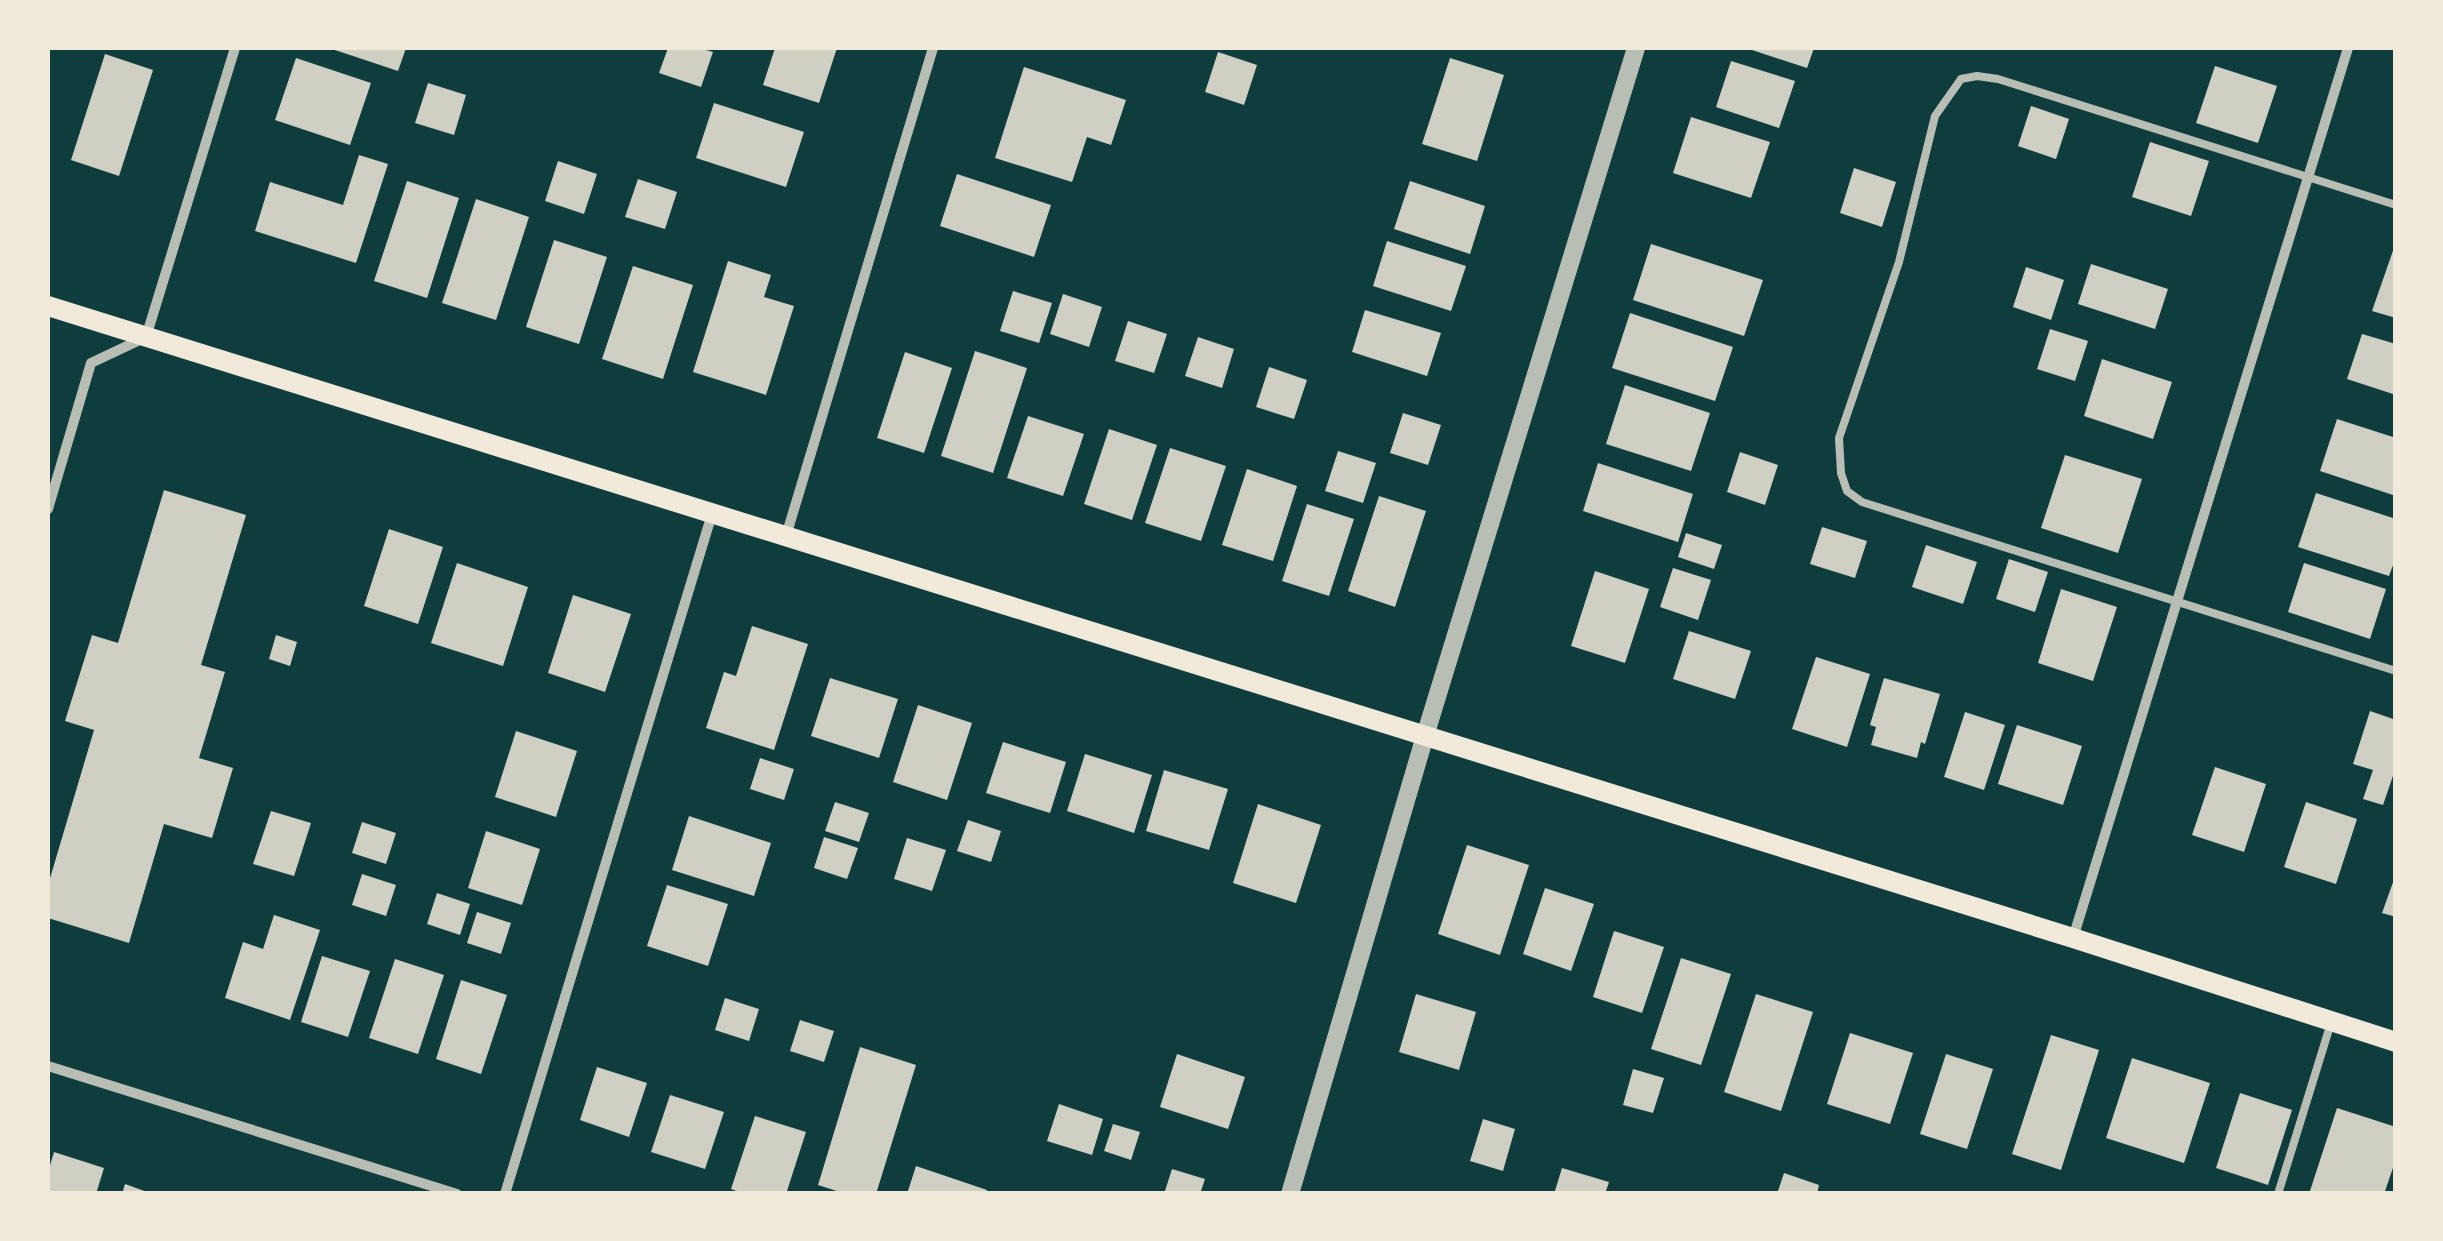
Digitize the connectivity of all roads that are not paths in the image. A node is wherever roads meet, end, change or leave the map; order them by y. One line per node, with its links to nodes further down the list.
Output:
1 (235, 48): 8 (street)
2 (934, 48): 11 (street)
3 (1636, 48): 14 (street)
4 (2348, 48): 5 (street)
5 (2308, 176): 6 (lane); 12 (street); 12 (lane)
6 (2396, 205)
7 (48, 306): 8 (main road)
8 (146, 337): 9 (street); 10 (main road)
9 (48, 508)
10 (712, 513): 11 (main road); 20 (street)
11 (786, 536): 14 (main road)
12 (2177, 600): 13 (lane); 15 (street)
13 (2396, 670)
14 (1426, 736): 15 (main road); 21 (street)
15 (2073, 938): 16 (main road)
16 (2332, 1021): 17 (main road); 22 (lane)
17 (2396, 1042)
18 (48, 1066): 19 (street)
19 (456, 1194)
20 (505, 1194)
21 (1290, 1194)
22 (2278, 1194)

